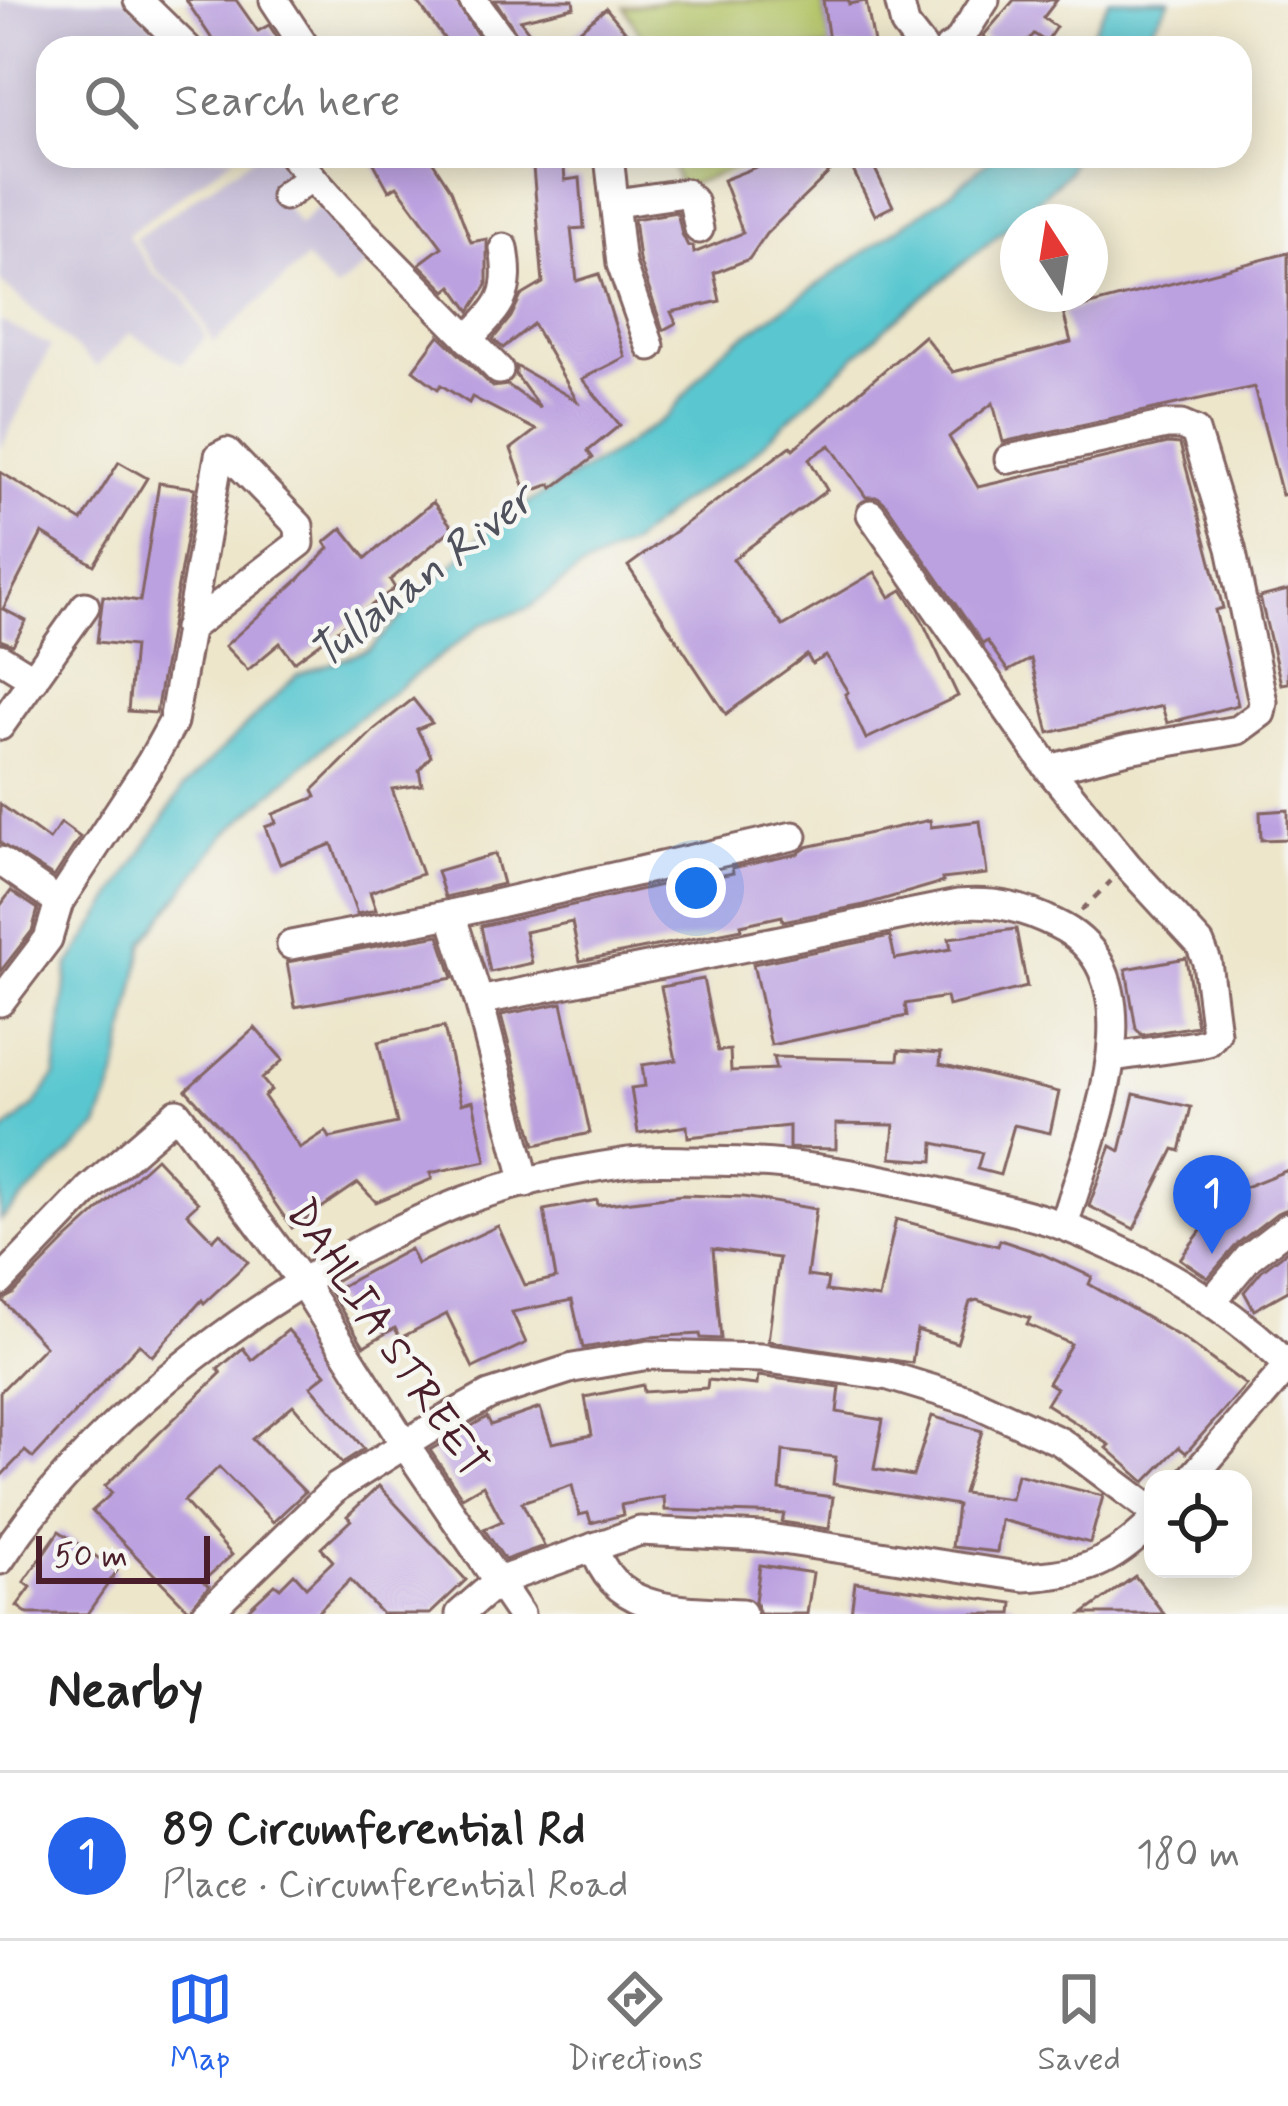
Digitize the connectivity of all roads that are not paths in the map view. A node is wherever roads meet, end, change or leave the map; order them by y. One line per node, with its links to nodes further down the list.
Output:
1 (138, 0): 6 (street)
2 (274, 0): 7 (street)
3 (473, 0): 8 (street)
4 (899, 0): 9 (street)
5 (985, 0): 10 (street)
6 (175, 36)
7 (298, 36)
8 (499, 36)
9 (913, 36)
10 (962, 36)
11 (302, 168): 14 (street)
12 (305, 168): 18 (street)
13 (611, 168): 15 (street)
14 (285, 196)
15 (616, 203): 16 (street); 19 (street)
16 (699, 230)
17 (504, 248): 18 (street)
18 (468, 339): 20 (street)
19 (650, 346)
20 (499, 370)
21 (1009, 459): 28 (street)
22 (871, 514): 28 (street)
23 (86, 606): 26 (street)
24 (188, 629): 24 (street); 31 (street)
25 (0, 658): 26 (street)
26 (34, 679): 27 (street)
27 (0, 727)
28 (1048, 769): 36 (street)
29 (794, 836): 32 (street)
30 (0, 861): 31 (street)
31 (59, 902): 35 (street)
32 (451, 914): 33 (street); 34 (street)
33 (291, 945)
34 (479, 1001): 36 (street); 37 (street)
35 (0, 1002)
36 (1112, 1057): 38 (street)
37 (526, 1183): 38 (street); 41 (street)
38 (1064, 1226): 42 (street)
39 (1288, 1227): 42 (street)
40 (0, 1282): 41 (street, DAHLIA STREET)
41 (302, 1282): 44 (street, DAHLIA STREET); 49 (street)
42 (1213, 1300): 43 (street)
43 (1288, 1366): 45 (street)
44 (405, 1444): 46 (street); 50 (street, DAHLIA STREET); 52 (street)
45 (1199, 1470)
46 (1144, 1503)
47 (1144, 1530): 48 (street)
48 (594, 1547): 50 (street); 51 (street)
49 (0, 1560)
50 (498, 1581): 53 (street); 54 (street, DAHLIA STREET)
51 (742, 1613)
52 (206, 1614)
53 (460, 1614)
54 (520, 1614)

